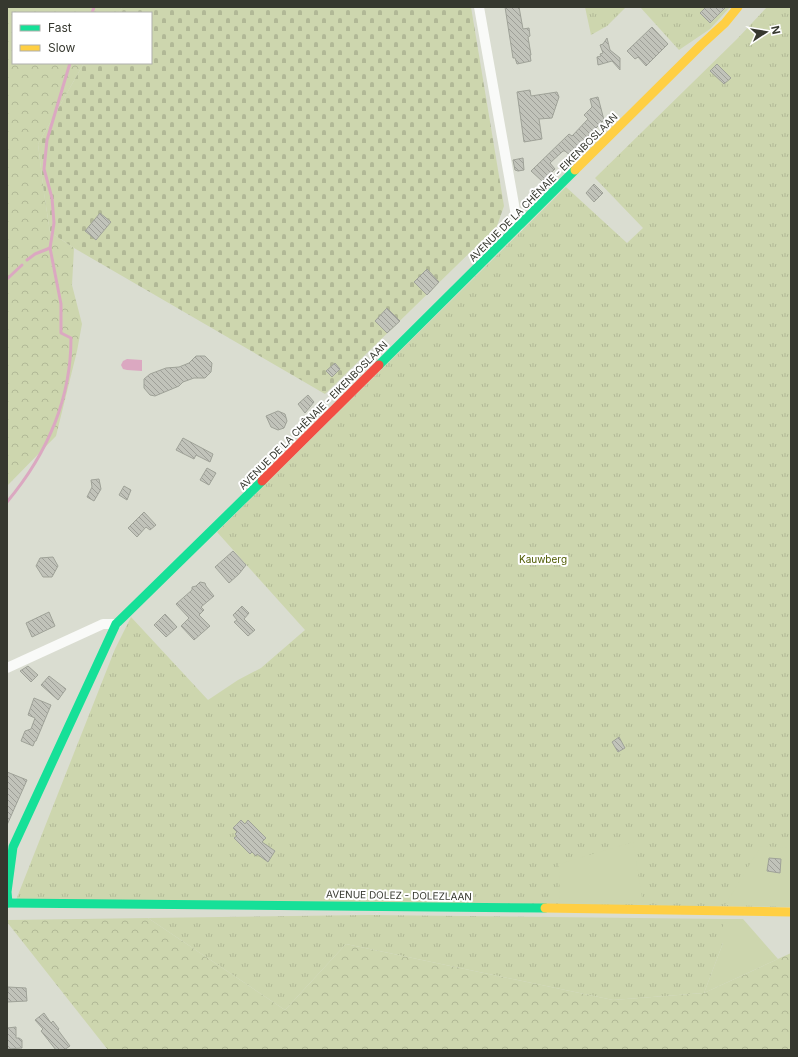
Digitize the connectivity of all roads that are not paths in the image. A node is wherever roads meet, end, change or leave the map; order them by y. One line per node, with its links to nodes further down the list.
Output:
1 (479, 7): 3 (street)
2 (738, 7): 3 (street, AVENUE DE LA CHÊNAIE - EIKENBOSLAAN)
3 (518, 227): 4 (street, AVENUE DE LA CHÊNAIE - EIKENBOSLAAN)
4 (116, 624): 5 (street); 6 (street, AVENUE DE LA CHÊNAIE - EIKENBOSLAAN)
5 (7, 668)
6 (7, 903): 7 (street, AVENUE DOLEZ - DOLEZLAAN)
7 (791, 912)

